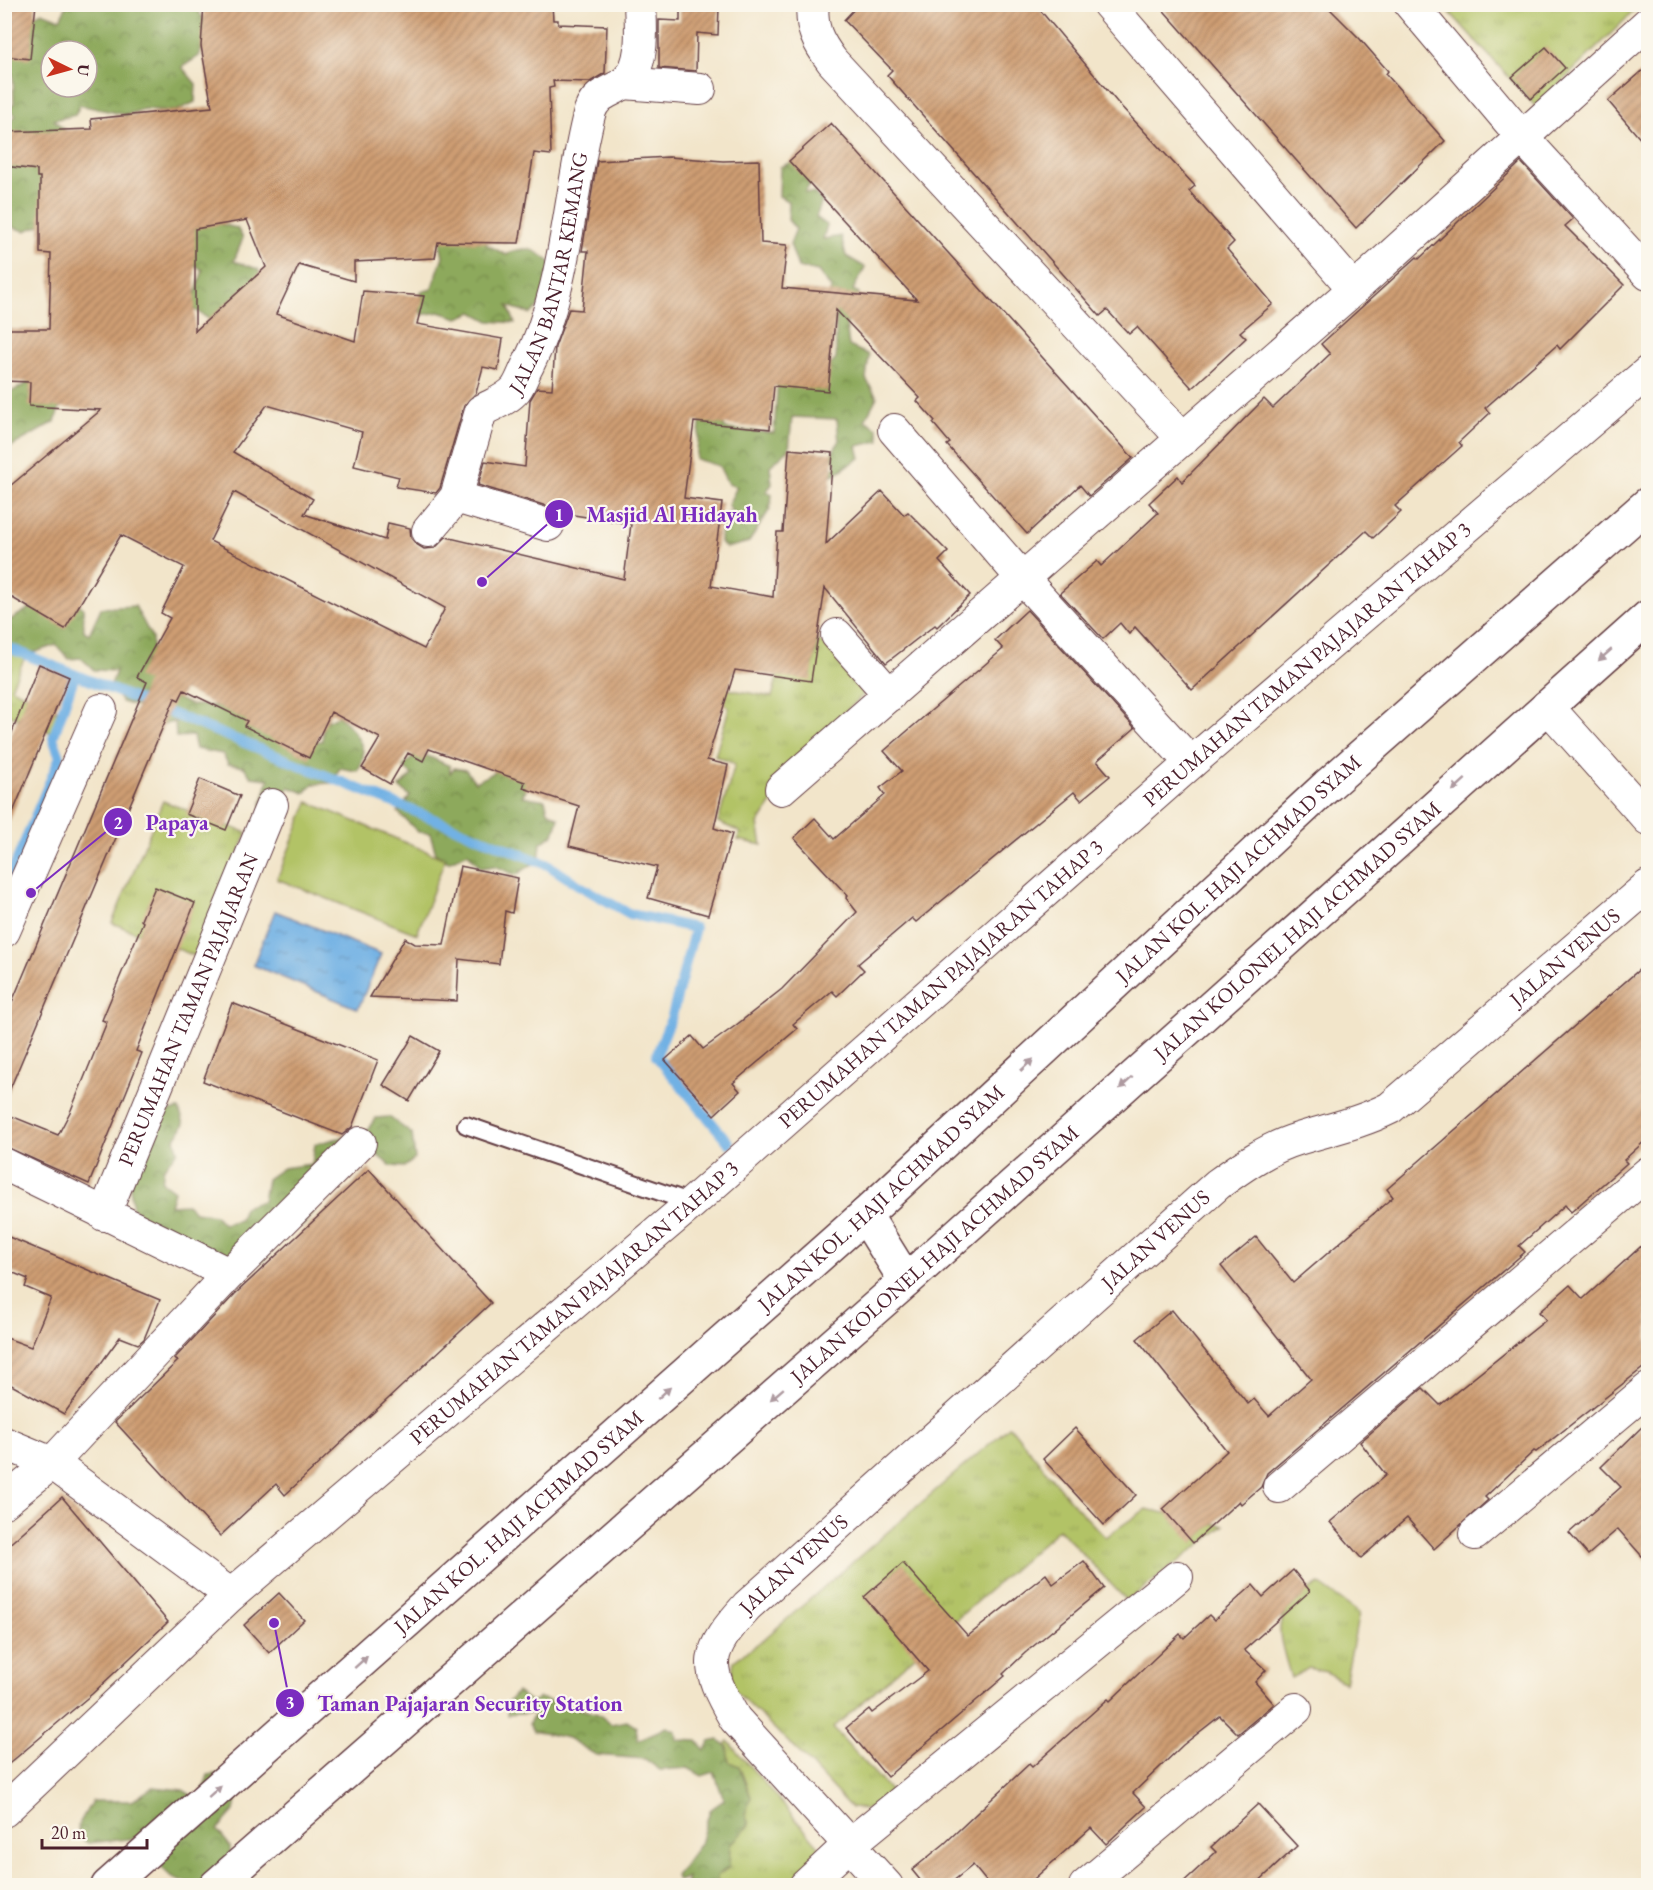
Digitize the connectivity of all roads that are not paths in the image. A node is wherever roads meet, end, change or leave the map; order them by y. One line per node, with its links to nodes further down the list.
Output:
1 (640, 4): 6 (street)
2 (813, 4): 13 (street)
3 (1108, 4): 10 (street)
4 (1410, 4): 8 (street)
5 (1648, 23): 8 (street)
6 (624, 83): 7 (street); 14 (street, JALAN BANTAR KEMANG)
7 (700, 89)
8 (1523, 138): 9 (street); 10 (street)
9 (1648, 274)
10 (1354, 289): 13 (street)
11 (1648, 372): 24 (street, PERUMAHAN TAMAN PAJAJARAN TAHAP 3)
12 (894, 430): 18 (street)
13 (1183, 439): 18 (street)
14 (456, 497): 16 (street); 17 (street, JALAN BANTAR KEMANG)
15 (1648, 504): 36 (main road, JALAN KOL. HAJI ACHMAD SYAM, one-way to 15)
16 (548, 525)
17 (428, 531)
18 (1023, 579): 21 (street); 24 (street)
19 (1648, 617): 22 (main road, JALAN KOLONEL HAJI ACHMAD SYAM, one-way to 22)
20 (837, 635): 21 (street)
21 (890, 695): 25 (street)
22 (1547, 706): 27 (street); 38 (main road, JALAN KOLONEL HAJI ACHMAD SYAM, one-way to 38)
23 (101, 710): 29 (street)
24 (1191, 763): 34 (street, PERUMAHAN TAMAN PAJAJARAN TAHAP 3)
25 (781, 789)
26 (273, 805): 35 (street, PERUMAHAN TAMAN PAJAJARAN)
27 (1648, 819)
28 (1648, 886): 49 (street, JALAN VENUS)
29 (4, 931)
30 (466, 1125): 34 (lane)
31 (360, 1143): 37 (street)
32 (4, 1164): 35 (street)
33 (1648, 1173): 42 (street)
34 (693, 1203): 46 (street, PERUMAHAN TAMAN PAJAJARAN TAHAP 3)
35 (104, 1215): 37 (street)
36 (865, 1215): 38 (main road); 50 (main road, JALAN KOL. HAJI ACHMAD SYAM, one-way to 36)
37 (229, 1274): 41 (street)
38 (906, 1281): 51 (main road, JALAN KOLONEL HAJI ACHMAD SYAM, one-way to 51)
39 (1648, 1389): 44 (street)
40 (4, 1443): 41 (street)
41 (52, 1463): 43 (street); 46 (street)
42 (1279, 1487)
43 (4, 1503)
44 (1475, 1534)
45 (1177, 1577): 49 (street)
46 (231, 1595): 48 (street, PERUMAHAN TAMAN PAJAJARAN TAHAP 3)
47 (1296, 1709): 54 (street)
48 (4, 1811)
49 (849, 1845): 52 (street); 53 (street)
50 (108, 1886)
51 (216, 1886)
52 (805, 1886)
53 (887, 1886)
54 (1085, 1886)

